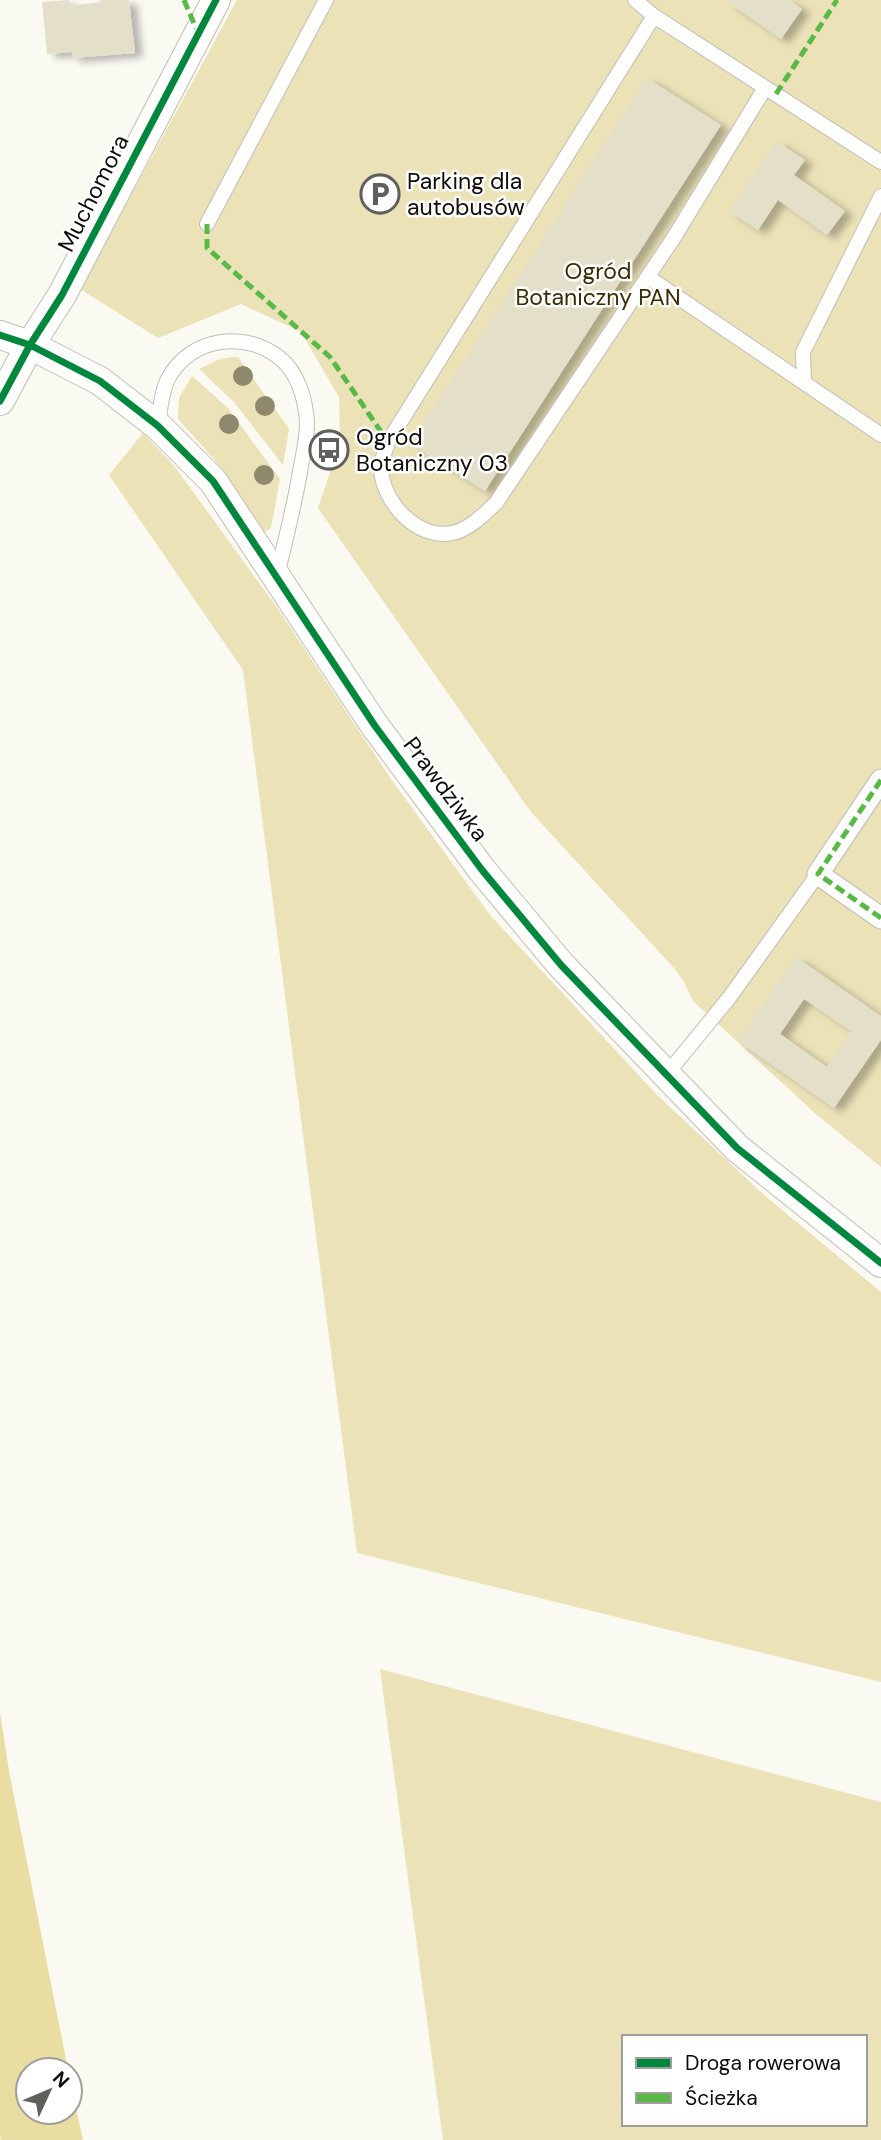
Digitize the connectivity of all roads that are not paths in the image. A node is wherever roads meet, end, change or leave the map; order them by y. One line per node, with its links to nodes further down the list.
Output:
1 (216, 0): 11 (street, Muchomora)
2 (326, 0): 8 (lane)
3 (635, 0): 4 (lane)
4 (654, 16): 5 (lane); 9 (lane)
5 (765, 88): 6 (lane); 9 (lane)
6 (881, 162)
7 (881, 196): 12 (lane)
8 (207, 224)
9 (648, 277): 12 (lane)
10 (0, 335): 11 (street, Prawdziwka)
11 (30, 345): 13 (street, Muchomora); 14 (street, Prawdziwka)
12 (804, 382): 15 (lane)
13 (0, 401)
14 (158, 426): 16 (street, Prawdziwka); 16 (lane)
15 (881, 435)
16 (277, 575): 20 (street, Prawdziwka)
17 (881, 780): 18 (street)
18 (817, 874): 19 (street); 20 (lane)
19 (881, 918)
20 (666, 1075): 21 (street, Prawdziwka)
21 (881, 1264)

